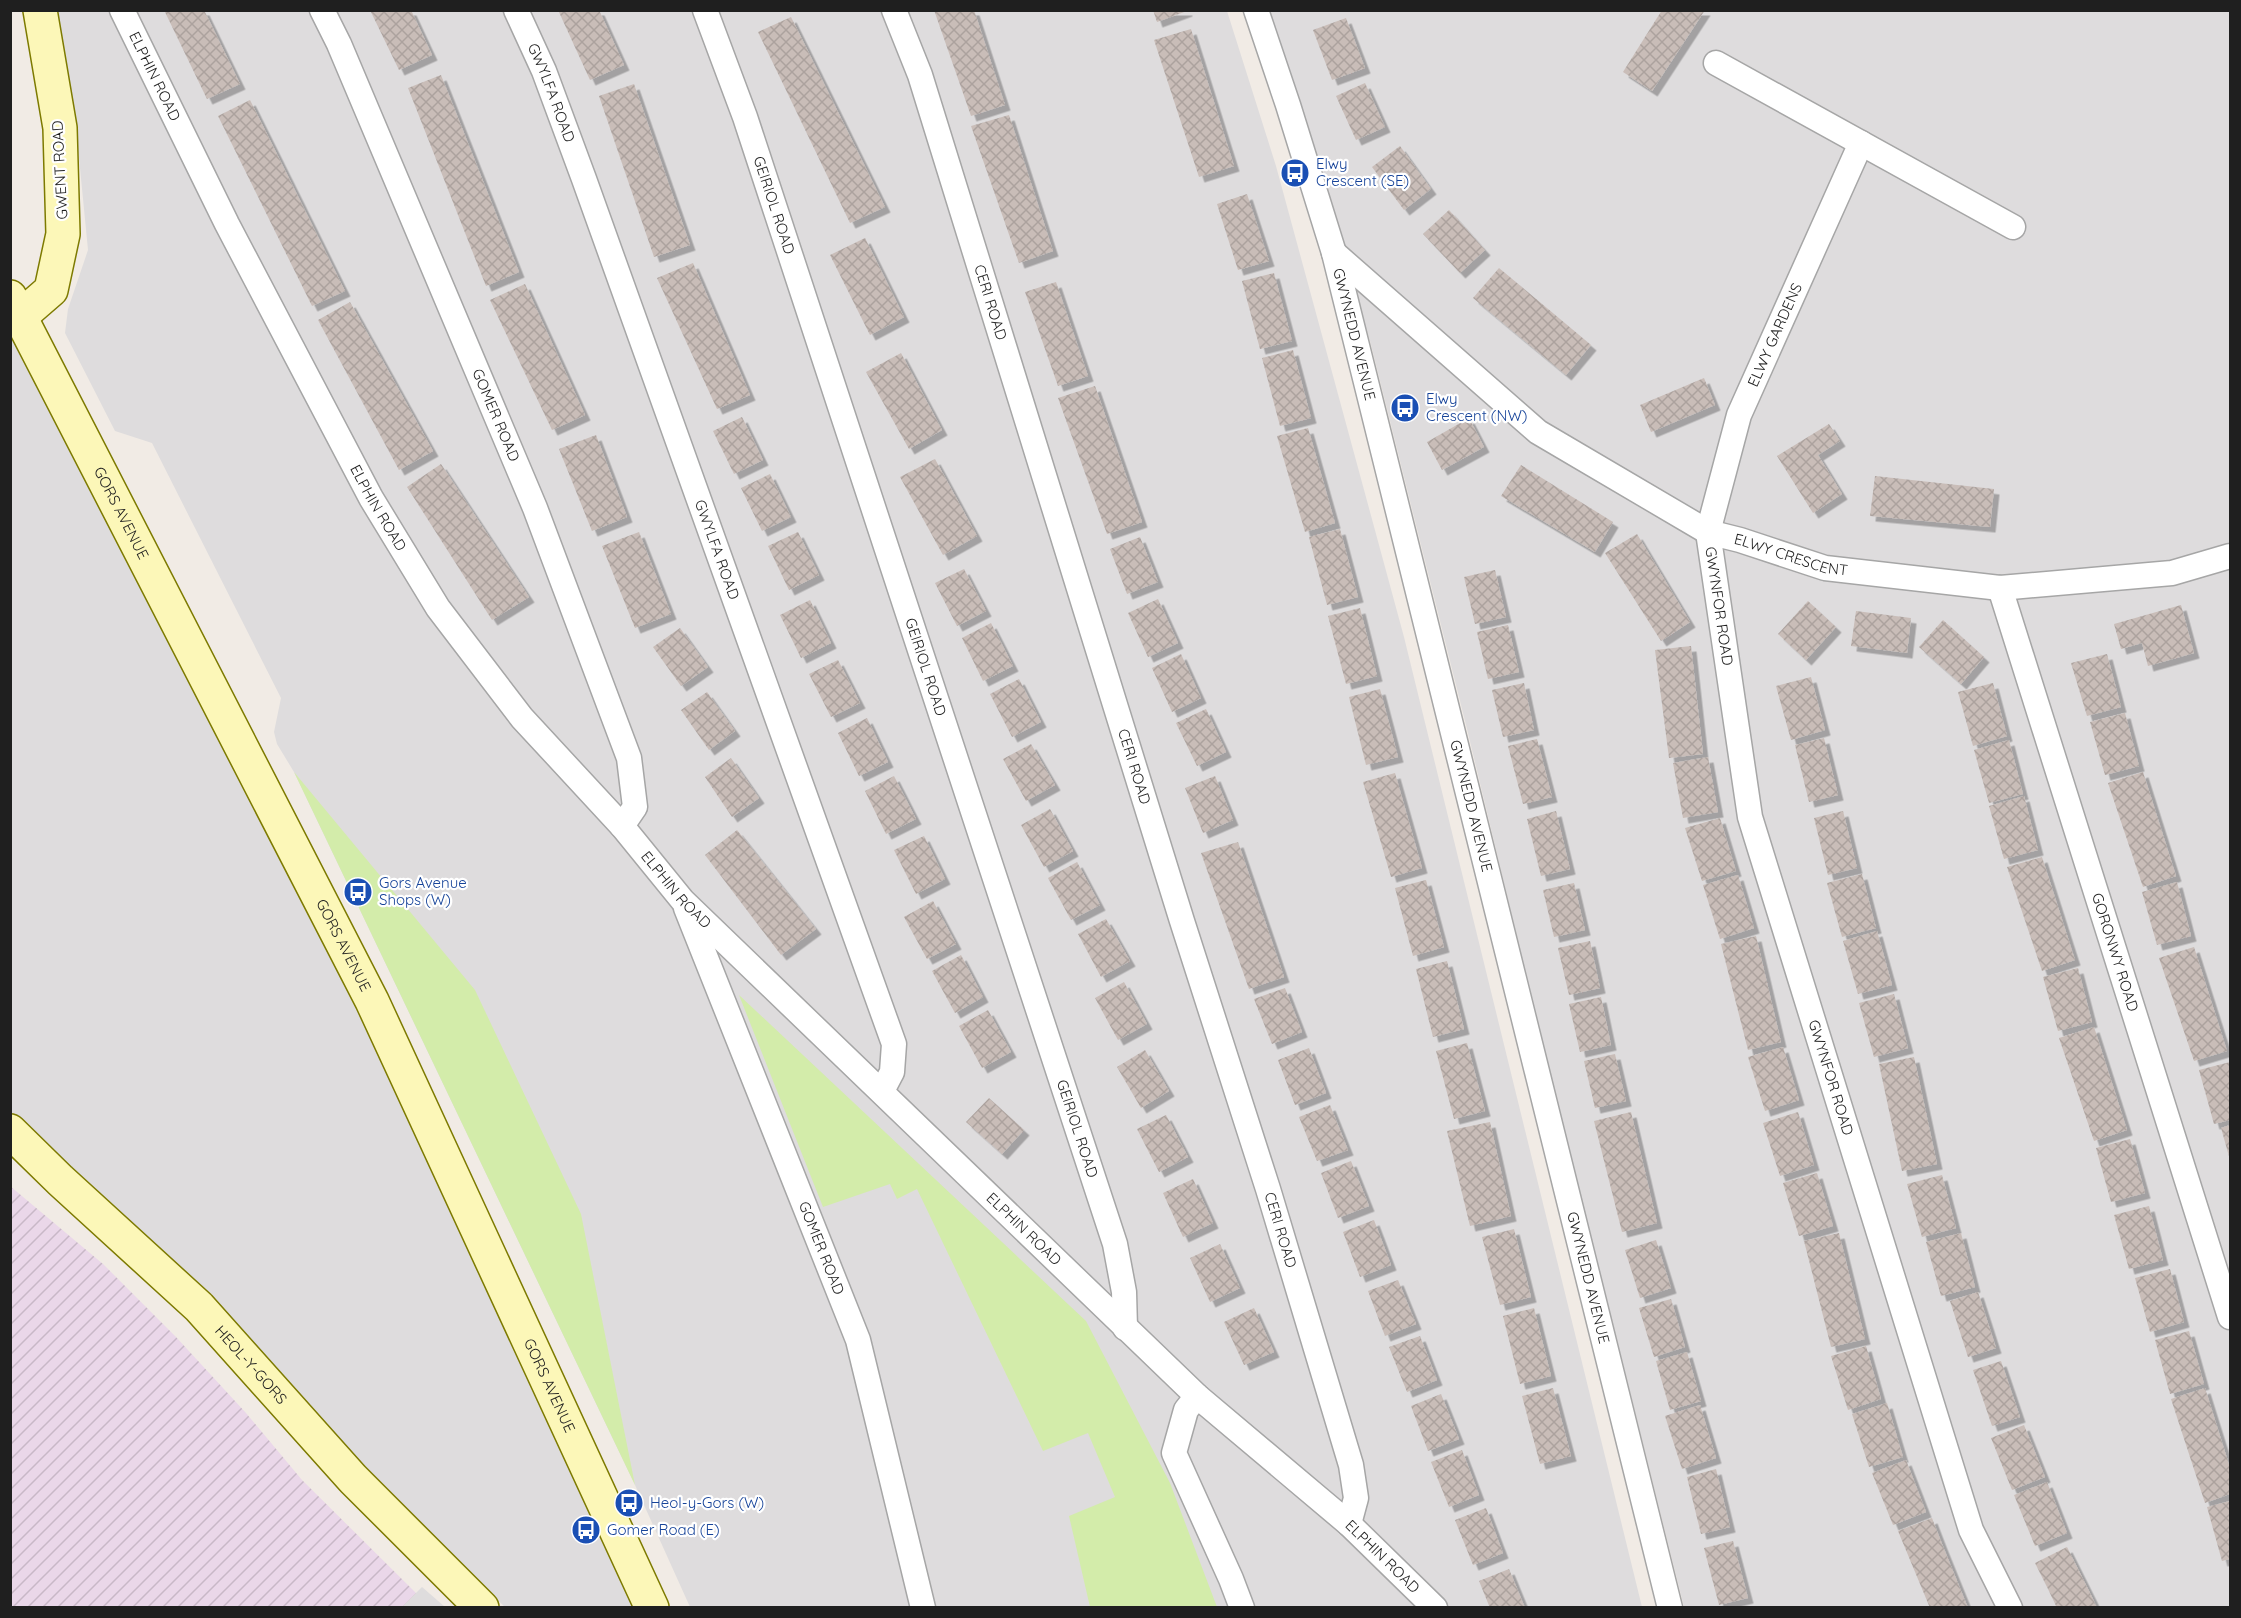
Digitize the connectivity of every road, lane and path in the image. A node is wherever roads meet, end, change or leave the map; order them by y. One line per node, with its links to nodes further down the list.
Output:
1 (40, 10): 12 (street, GWENT ROAD)
2 (122, 10): 16 (street, ELPHIN ROAD)
3 (322, 10): 16 (street, GOMER ROAD)
4 (516, 10): 18 (street, GWYLFA ROAD)
5 (705, 10): 21 (street, GEIRIOL ROAD)
6 (894, 10): 23 (street, CERI ROAD)
7 (1256, 10): 11 (street, GWYNEDD AVENUE)
8 (1716, 63): 9 (street)
9 (1861, 143): 10 (street); 13 (street, ELWY GARDENS)
10 (2013, 228)
11 (1334, 253): 13 (street, ELWY CRESCENT); 29 (street, GWYNEDD AVENUE)
12 (14, 314): 25 (street, GORS AVENUE)
13 (1708, 532): 15 (street, ELWY CRESCENT); 30 (street, GWYNFOR ROAD)
14 (2230, 556): 15 (street, ELWY CRESCENT)
15 (2000, 588): 20 (street, GORONWY ROAD)
16 (622, 826): 17 (street, ELPHIN ROAD)
17 (683, 901): 18 (street, ELPHIN ROAD); 26 (street, GOMER ROAD)
18 (882, 1091): 21 (street, ELPHIN ROAD)
19 (10, 1131): 24 (street, HEOL-Y-GORS)
20 (2230, 1317)
21 (1125, 1328): 22 (street, ELPHIN ROAD)
22 (1197, 1396): 23 (street, ELPHIN ROAD); 27 (street)
23 (1349, 1524): 28 (street, ELPHIN ROAD)
24 (482, 1608)
25 (652, 1608)
26 (922, 1608)
27 (1242, 1608)
28 (1435, 1608)
29 (1670, 1608)
30 (2010, 1608)

